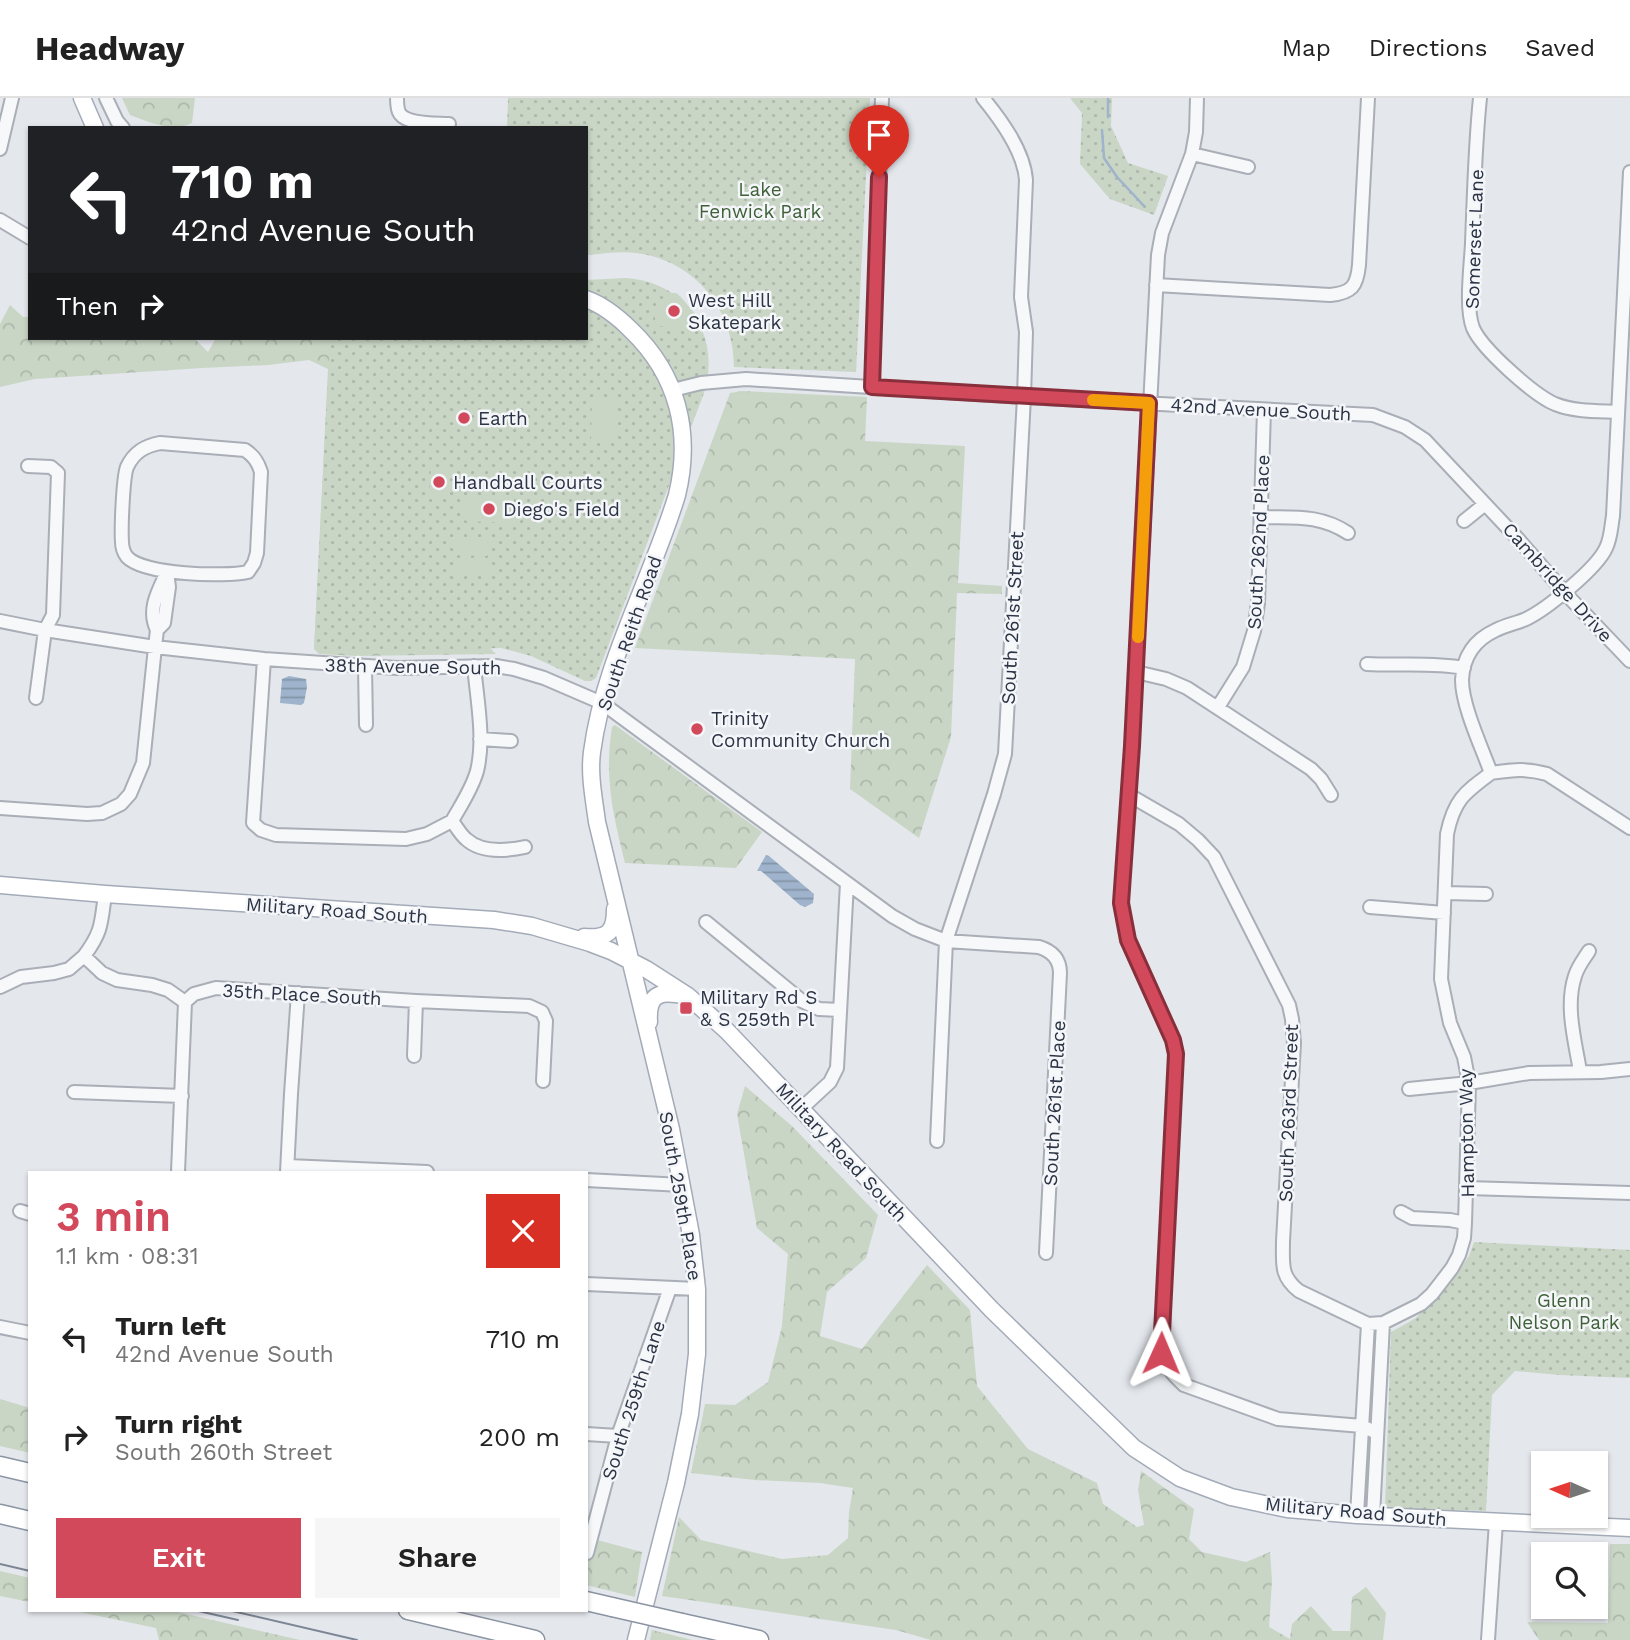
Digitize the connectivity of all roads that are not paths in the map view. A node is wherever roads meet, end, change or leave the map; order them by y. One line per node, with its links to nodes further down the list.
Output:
1 (12, 98): 13 (street)
2 (82, 98): 11 (main road)
3 (106, 98): 12 (street)
4 (397, 98): 10 (street)
5 (882, 98): 21 (street)
6 (983, 98): 23 (street, South 261st Street)
7 (1197, 98): 14 (street)
8 (1368, 98): 19 (street)
9 (1480, 98): 26 (street, Somerset Lane)
10 (449, 124)
11 (94, 126)
12 (121, 126)
13 (0, 146)
14 (1192, 154): 15 (street); 19 (street)
15 (1248, 167)
16 (1630, 172): 26 (street)
17 (0, 220): 18 (street)
18 (28, 238)
19 (1156, 285): 24 (street)
20 (588, 300): 22 (main road, South Reith Road)
21 (872, 387): 22 (street, 42nd Avenue South); 23 (street, 42nd Avenue South)
22 (673, 390): 46 (main road, South Reith Road)
23 (1024, 397): 24 (street, 42nd Avenue South); 68 (street, South 261st Street)
24 (1149, 403): 25 (street, 42nd Avenue South); 44 (street)
25 (1264, 410): 27 (street, 42nd Avenue South); 30 (street, South 262nd Place)
26 (1618, 412): 34 (street)
27 (1425, 440): 29 (street, Cambridge Drive)
28 (28, 466): 36 (street)
29 (1485, 504): 31 (street); 34 (street, Cambridge Drive)
30 (1261, 517): 32 (street); 47 (street, South 262nd Place)
31 (1464, 521)
32 (1348, 533)
33 (167, 572): 33 (street); 37 (street)
34 (1564, 592): 39 (street, Cambridge Drive); 43 (street)
35 (0, 621): 36 (street, 38th Avenue South)
36 (45, 630): 37 (street, 38th Avenue South); 45 (street)
37 (155, 647): 38 (street, 38th Avenue South); 54 (street)
38 (264, 659): 42 (street, 38th Avenue South); 55 (street)
39 (1630, 661)
40 (1367, 664): 43 (street)
41 (474, 666): 42 (street, 38th Avenue South); 46 (street, 38th Avenue South); 49 (street)
42 (365, 667): 48 (street)
43 (1464, 668): 51 (street)
44 (1136, 672): 47 (street); 52 (street)
45 (36, 698)
46 (602, 703): 58 (street, 38th Avenue South); 63 (main road, South Reith Road)
47 (1218, 707): 53 (street)
48 (366, 726)
49 (480, 740): 50 (street); 55 (street)
50 (511, 741)
51 (1491, 773): 56 (street); 60 (street, Hampton Way)
52 (1129, 795): 104 (street, South 263rd Street); 107 (street)
53 (1331, 795)
54 (0, 808)
55 (452, 821): 57 (street)
56 (1630, 828)
57 (525, 847)
58 (847, 883): 68 (street, 38th Avenue South); 78 (street)
59 (0, 885): 61 (main road, Military Road South)
60 (1445, 893): 62 (street); 65 (street, Hampton Way)
61 (105, 894): 67 (main road, Military Road South); 71 (street)
62 (1486, 894)
63 (615, 896): 67 (main road); 72 (main road, South Reith Road)
64 (1370, 907): 65 (street)
65 (1444, 913): 84 (street, Hampton Way)
66 (706, 922): 78 (street)
67 (569, 936): 72 (main road, Military Road South)
68 (946, 941): 70 (street, 38th Avenue South); 89 (street, South 261st Street)
69 (1589, 951): 82 (street)
70 (1054, 954): 99 (street, South 261st Place)
71 (84, 956): 73 (street); 77 (street)
72 (630, 960): 75 (main road, Military Road South); 79 (main road, South 259th Place)
73 (0, 987)
74 (298, 993): 76 (street, 35th Place South); 77 (street, 35th Place South); 90 (street)
75 (688, 996): 79 (main road); 88 (main road, Military Road South)
76 (416, 1001): 80 (street); 83 (street, 35th Place South)
77 (185, 1002): 87 (street)
78 (840, 1010): 88 (street)
79 (652, 1052): 94 (main road, South 259th Place)
80 (414, 1055)
81 (1630, 1069): 82 (street)
82 (1580, 1071): 84 (street)
83 (543, 1081)
84 (1469, 1083): 85 (street); 95 (street, Hampton Way)
85 (1409, 1089)
86 (74, 1092): 87 (street)
87 (182, 1096): 91 (street)
88 (802, 1108): 114 (main road, Military Road South)
89 (937, 1141)
90 (288, 1169): 92 (street)
91 (178, 1171)
92 (381, 1171)
93 (588, 1180): 94 (street)
94 (682, 1185): 102 (main road, South 259th Place)
95 (1466, 1188): 96 (street); 98 (street, Hampton Way)
96 (1630, 1193)
97 (1401, 1212): 98 (street)
98 (1465, 1223): 103 (street, Hampton Way)
99 (1046, 1253)
100 (588, 1284): 101 (street)
101 (670, 1288): 102 (street); 110 (street, South 259th Lane)
102 (697, 1289): 122 (main road, South 259th Place)
103 (1383, 1323): 104 (street, Hampton Way); 108 (street)
104 (1368, 1324): 107 (street)
105 (0, 1327): 106 (street)
106 (28, 1333)
107 (1362, 1426): 108 (street); 114 (street)
108 (1377, 1433): 114 (street)
109 (588, 1434): 110 (street)
110 (618, 1436): 118 (street, South 259th Lane)
111 (0, 1466): 112 (highway)
112 (28, 1473)
113 (0, 1514): 115 (highway)
114 (1365, 1516): 116 (main road, Military Road South)
115 (28, 1521)
116 (1496, 1522): 117 (main road, Military Road South); 124 (street)
117 (1630, 1528)
118 (588, 1549)
119 (588, 1601): 123 (highway, bridge)
120 (416, 1612): 121 (highway)
121 (535, 1640)
122 (636, 1640)
123 (759, 1640)
124 (1488, 1640)

